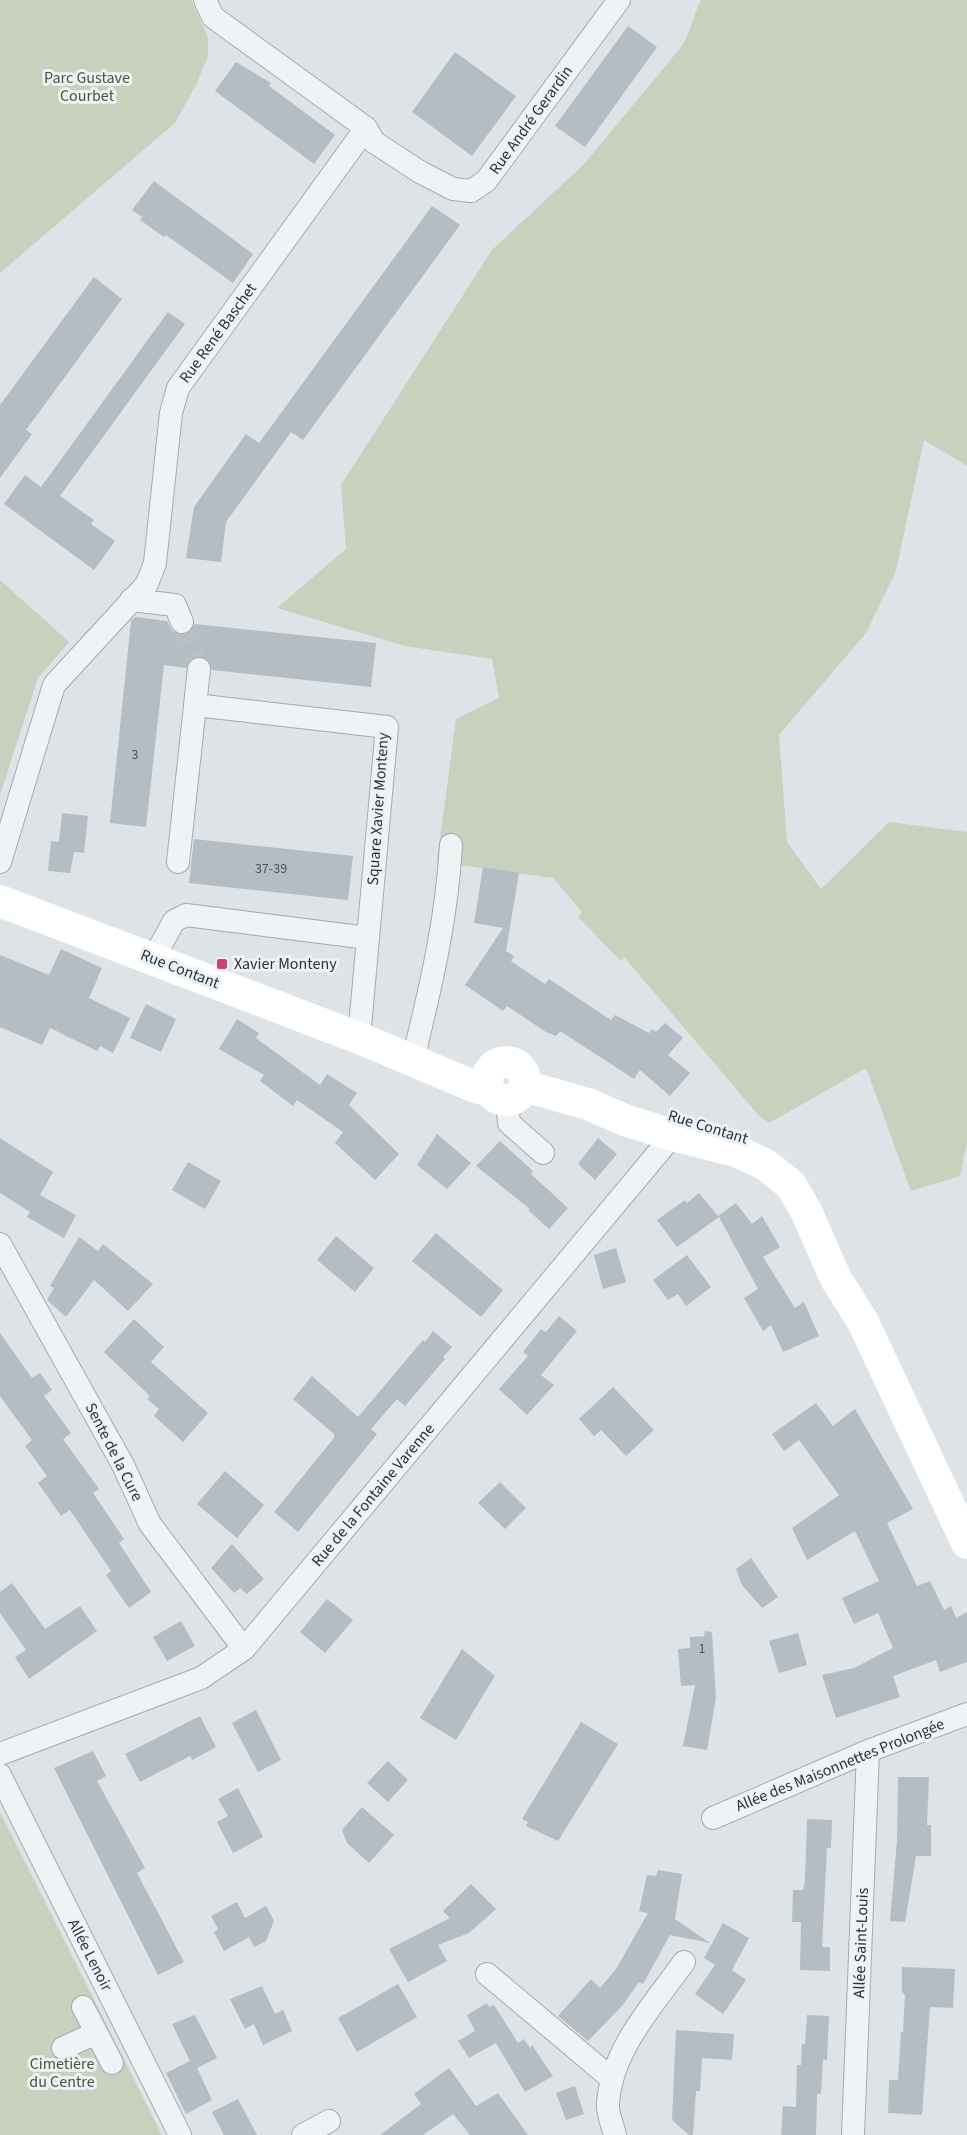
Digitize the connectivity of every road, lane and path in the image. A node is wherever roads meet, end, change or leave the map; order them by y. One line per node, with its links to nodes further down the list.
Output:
1 (205, 0): 3 (street)
2 (619, 0): 3 (street, Rue André Gerardin)
3 (366, 128): 4 (street, Rue René Baschet)
4 (131, 600): 5 (street); 10 (street, Rue René Baschet)
5 (182, 622)
6 (199, 669): 7 (street)
7 (195, 705): 9 (street); 12 (street, Square Xavier Monteny)
8 (451, 845): 15 (street)
9 (178, 861)
10 (0, 862)
11 (0, 901): 13 (main road, Rue Contant)
12 (368, 938): 13 (street, Rue Contant); 14 (street, Square Xavier Monteny)
13 (160, 946): 14 (main road, Rue Contant)
14 (361, 1025): 15 (main road, Rue Contant); 16 (main road, Rue Contant)
15 (414, 1051): 16 (main road, Rue Contant)
16 (503, 1085): 17 (main road, Rue Contant); 19 (street)
17 (588, 1104): 18 (main road, Rue Contant); 21 (main road, Rue Contant)
18 (673, 1135): 21 (main road, Rue Contant); 23 (street, Rue de la Fontaine Varenne)
19 (543, 1154)
20 (0, 1244): 23 (street, Sente de la Cure)
21 (863, 1322): 22 (main road, Rue Contant)
22 (967, 1543)
23 (244, 1649): 26 (street, Rue de la Fontaine Varenne)
24 (967, 1714): 25 (street, Allée des Maisonnettes Prolongée)
25 (868, 1751): 28 (street, Allée des Maisonnettes Prolongée); 40 (street, Allée Saint-Louis)
26 (0, 1754)
27 (0, 1775): 37 (street, Allée Lenoir)
28 (714, 1818)
29 (684, 1962): 35 (street)
30 (488, 1974): 35 (street)
31 (83, 2007): 32 (street)
32 (96, 2033): 33 (street); 34 (street)
33 (63, 2048)
34 (111, 2063)
35 (612, 2079): 39 (street)
36 (330, 2121): 38 (street)
37 (180, 2135)
38 (303, 2135)
39 (615, 2135)
40 (853, 2135)

